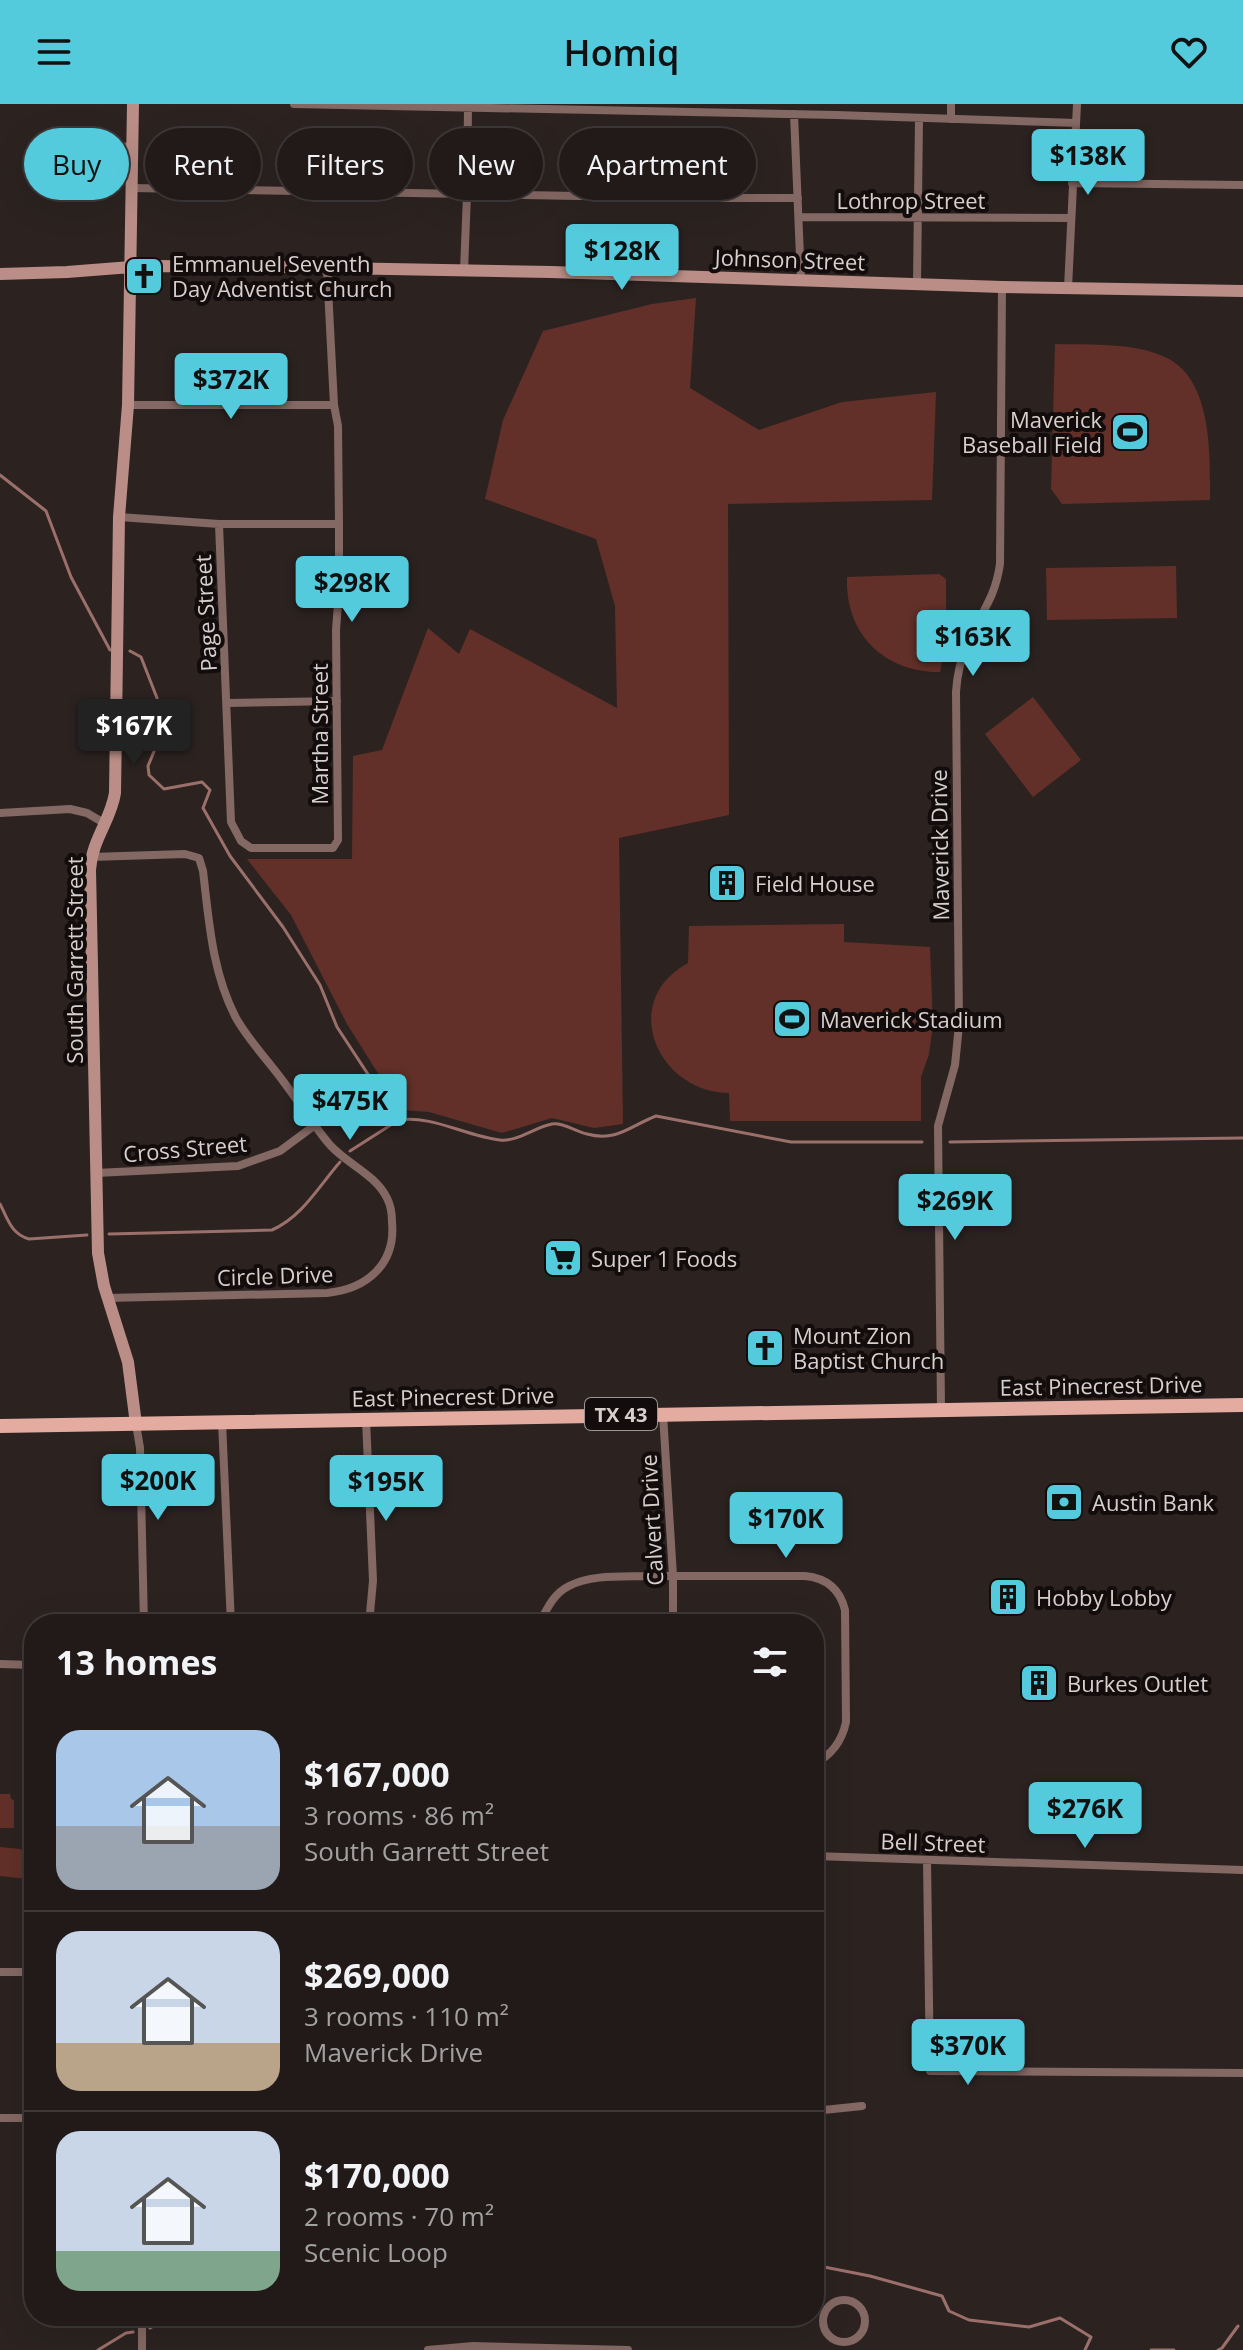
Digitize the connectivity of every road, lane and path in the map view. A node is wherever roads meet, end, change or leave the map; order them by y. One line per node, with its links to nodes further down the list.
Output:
1 (133, 104): 16 (street, South Garrett Street)
2 (294, 104): 3 (street)
3 (343, 104): 7 (street)
4 (837, 104): 10 (street)
5 (951, 104): 12 (street)
6 (1077, 104): 13 (street)
7 (468, 107): 8 (street); 14 (street)
8 (730, 108): 9 (street)
9 (794, 114): 10 (street); 22 (street)
10 (836, 115): 11 (street)
11 (919, 118): 12 (street); 25 (street)
12 (951, 119): 13 (street)
13 (1076, 123): 17 (street)
14 (468, 128)
15 (129, 146): 16 (street)
16 (132, 146): 19 (street, South Garrett Street)
17 (1072, 183): 18 (street); 26 (street)
18 (1243, 185)
19 (132, 188): 20 (street); 27 (street, South Garrett Street)
20 (429, 193)
21 (543, 195): 22 (street)
22 (798, 198): 24 (street)
23 (467, 200): 29 (street)
24 (799, 217): 25 (street, Lothrop Street); 31 (street)
25 (918, 218): 26 (street, Lothrop Street); 32 (street)
26 (1070, 218): 34 (street)
27 (131, 268): 28 (street, Johnson Street); 30 (street, Johnson Street); 36 (street, South Garrett Street)
28 (327, 269): 29 (street, Johnson Street); 37 (street, Martha Street)
29 (464, 271): 31 (street, Johnson Street)
30 (0, 274)
31 (801, 280): 32 (street, Johnson Street)
32 (917, 284): 33 (street, Johnson Street)
33 (1002, 287): 34 (street, Johnson Street); 51 (street, Maverick Drive)
34 (1068, 288): 35 (street, Johnson Street)
35 (1243, 291)
36 (128, 405): 37 (street); 38 (street, South Garrett Street)
37 (334, 405): 40 (street, Martha Street)
38 (119, 517): 39 (street); 44 (street, South Garrett Street)
39 (219, 524): 40 (street); 42 (street, Page Street)
40 (339, 524): 41 (street, Martha Street)
41 (337, 701): 42 (street); 45 (street, Martha Street)
42 (228, 703): 45 (street, Page Street)
43 (0, 813): 44 (street)
44 (104, 823): 46 (street, South Garrett Street)
45 (241, 841)
46 (91, 857): 47 (street, Circle Drive); 48 (street, South Garrett Street)
47 (315, 1125): 48 (street, Cross Street); 49 (street, Circle Drive)
48 (96, 1173): 49 (street, South Garrett Street)
49 (107, 1298): 55 (street, South Garrett Street)
50 (1243, 1405): 51 (main road, East Pinecrest Drive / TX 43)
51 (941, 1409): 52 (main road, East Pinecrest Drive / TX 43)
52 (663, 1414): 53 (main road, East Pinecrest Drive / TX 43); 57 (street, Calvert Drive)
53 (366, 1419): 54 (main road, East Pinecrest Drive / TX 43); 60 (street)
54 (222, 1422): 55 (main road, East Pinecrest Drive / TX 43); 59 (street)
55 (136, 1424): 56 (main road, East Pinecrest Drive / TX 43); 58 (street, South Garrett Street)
56 (0, 1426)
57 (673, 1576): 61 (street); 62 (street, Calvert Drive); 65 (street)
58 (144, 1614)
59 (231, 1614)
60 (370, 1614)
61 (544, 1614)
62 (673, 1614)
63 (0, 1664): 64 (street)
64 (24, 1665)
65 (824, 1758)
66 (824, 1856): 67 (street, Bell Street)
67 (927, 1860): 68 (street, Bell Street); 71 (street)
68 (1243, 1870)
69 (0, 1972): 70 (street)
70 (24, 1972)
71 (1243, 2073)
72 (862, 2106): 73 (street)
73 (824, 2110)
74 (0, 2118): 75 (street)
75 (24, 2118)
76 (142, 2326): 79 (street)
77 (839, 2345): 77 (street)
78 (458, 2348): 80 (street); 81 (street)
79 (142, 2350)
80 (428, 2350)
81 (628, 2350)

